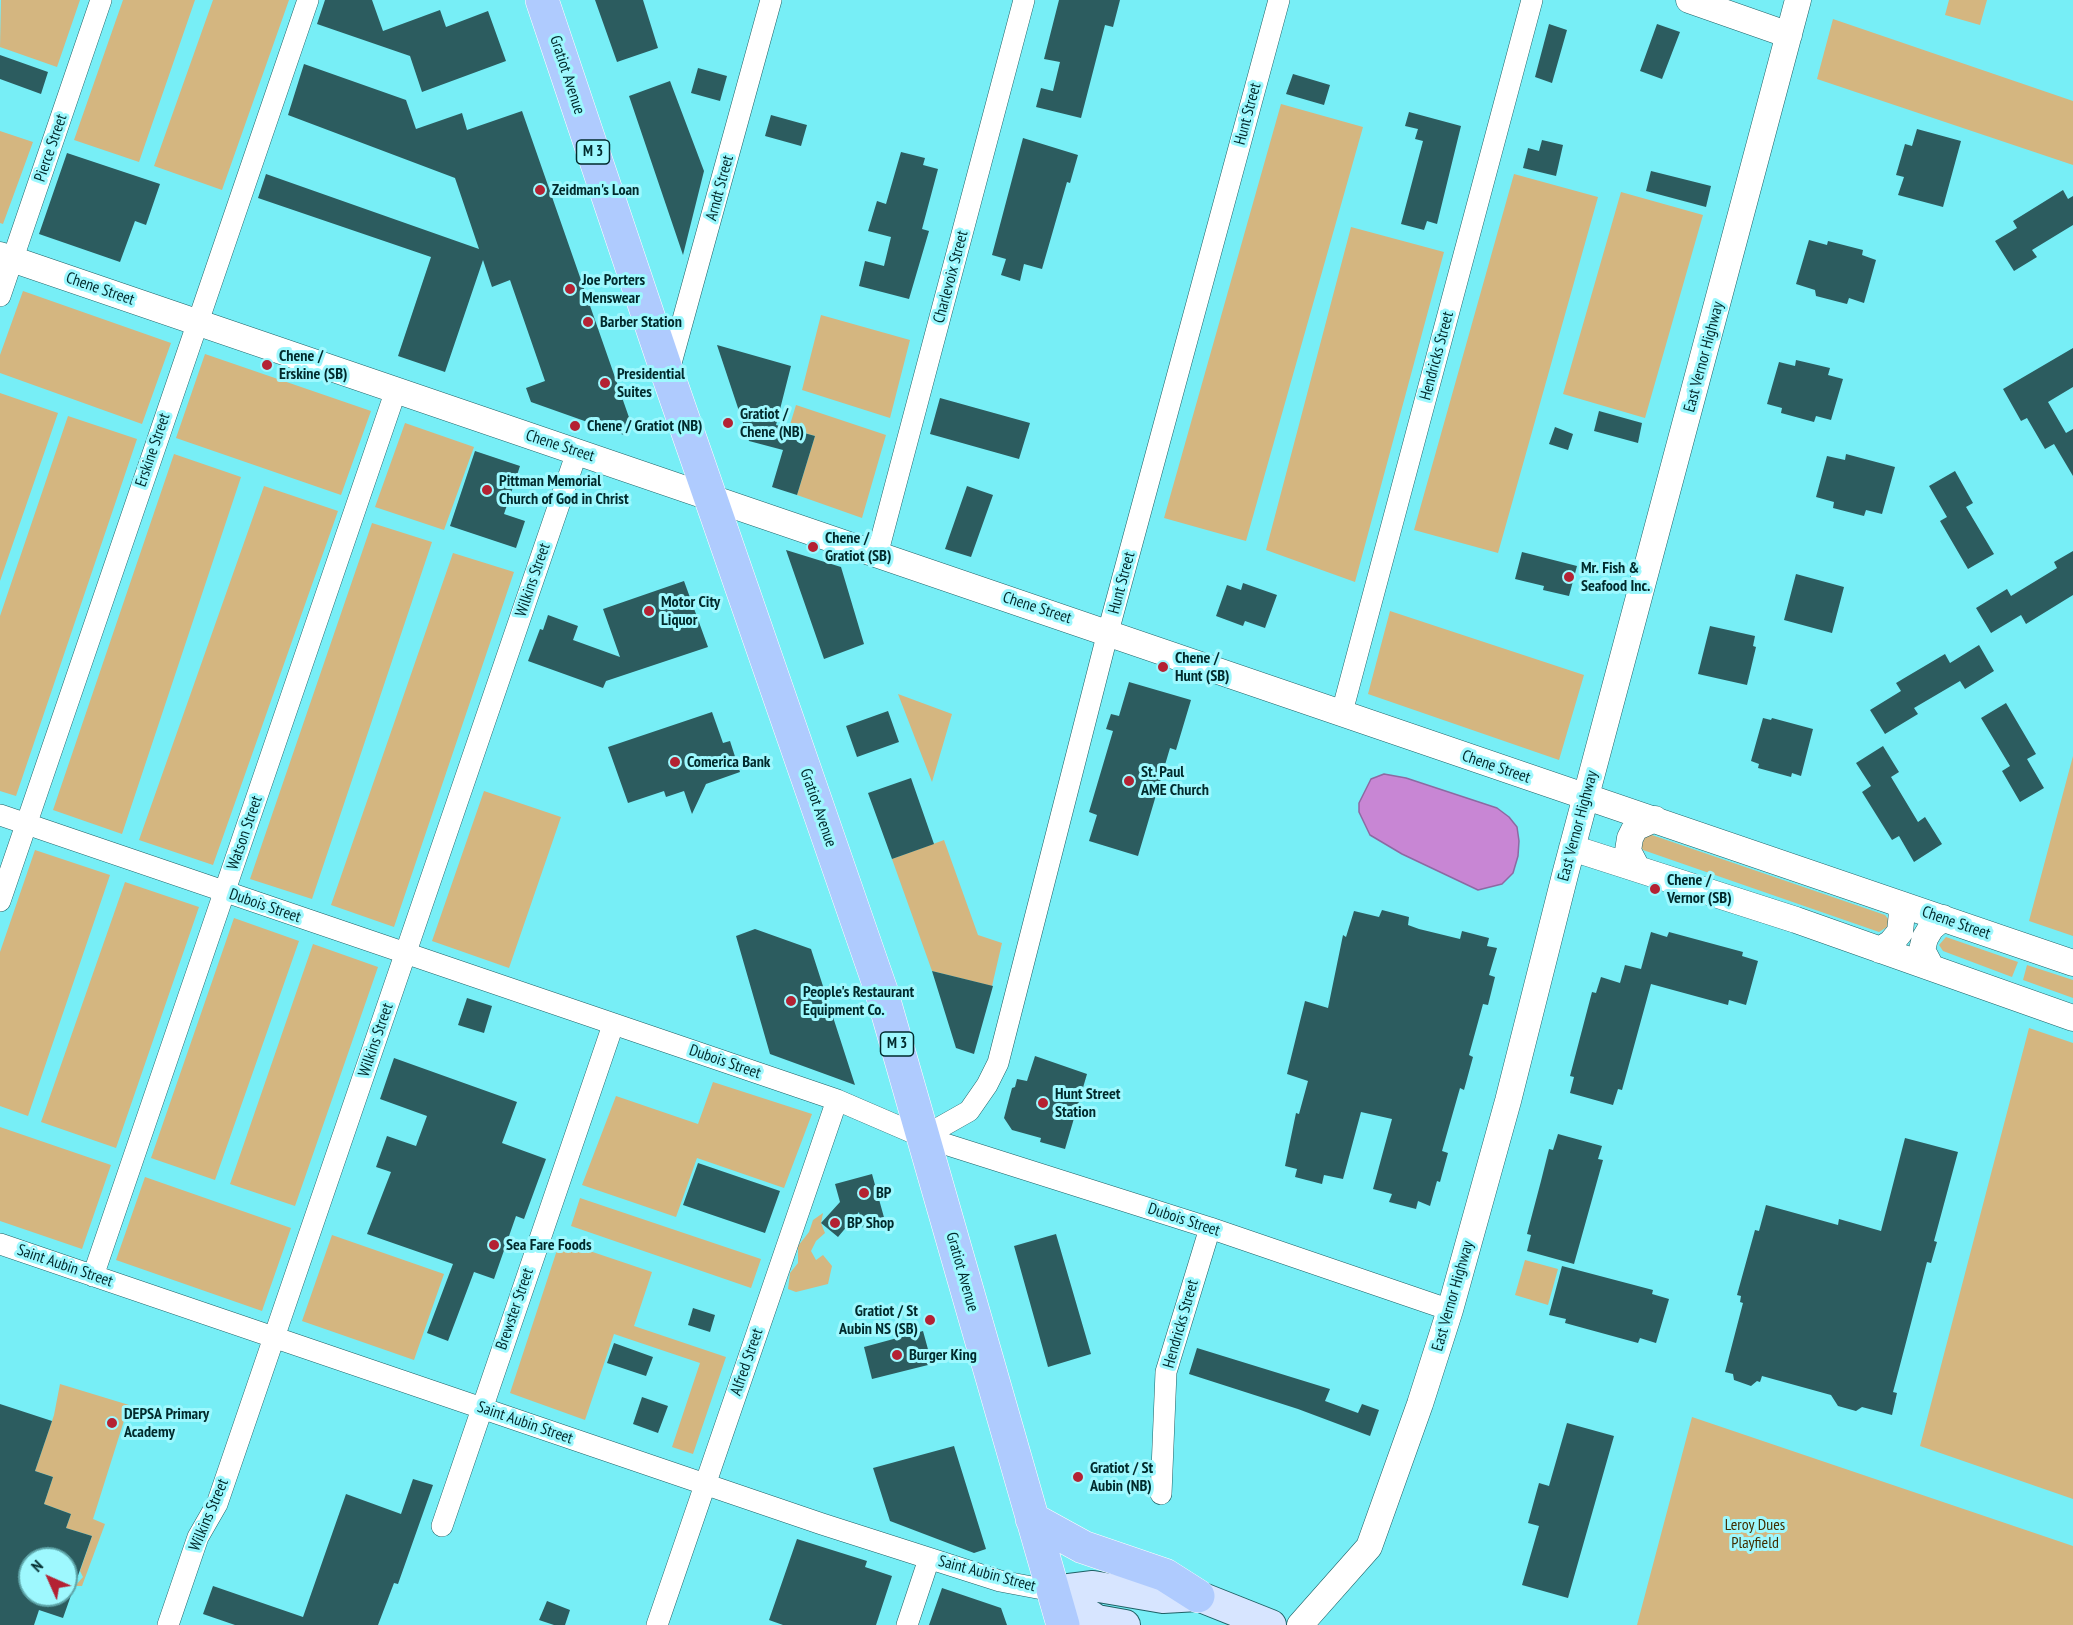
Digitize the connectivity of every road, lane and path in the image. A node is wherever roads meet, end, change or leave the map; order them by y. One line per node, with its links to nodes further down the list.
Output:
1 (101, 0): 11 (street, Pierce Street)
2 (308, 0): 13 (street, Erskine Street)
3 (542, 0): 14 (main road, Gratiot Avenue / M 3)
4 (771, 0): 14 (street, Arndt Street)
5 (1024, 0): 18 (street, Charlevoix Street)
6 (1279, 0): 19 (street, Hunt Street)
7 (1532, 0): 20 (street, Hendricks Street)
8 (1689, 0): 10 (street)
9 (1798, 0): 10 (street, East Vernor Highway)
10 (1789, 34): 21 (street, East Vernor Highway)
11 (6, 257): 12 (street, Pierce Street); 13 (street, Chene Street)
12 (0, 296)
13 (197, 322): 15 (street, Chene Street); 24 (street, Erskine Street)
14 (668, 375): 17 (main road, Gratiot Avenue / M 3)
15 (396, 390): 16 (street, Chene Street); 27 (street, Watson Street)
16 (577, 452): 17 (street, Chene Street); 32 (street, Wilkins Street)
17 (710, 497): 18 (street, Chene Street); 38 (main road, Gratiot Avenue / M 3)
18 (877, 555): 19 (street, Chene Street)
19 (1108, 632): 20 (street, Chene Street); 38 (street, Hunt Street)
20 (1342, 712): 21 (street, Chene Street)
21 (1587, 795): 23 (street, Chene Street); 25 (street, East Vernor Highway)
22 (0, 815): 24 (street, Dubois Street)
23 (1655, 819): 26 (street); 29 (street, Chene Street)
24 (26, 824): 27 (street, Dubois Street); 28 (street, Erskine Street)
25 (1572, 849): 26 (street); 42 (street, East Vernor Highway)
26 (1637, 868): 31 (street)
27 (225, 892): 32 (street, Dubois Street); 41 (street, Watson Street)
28 (0, 901)
29 (1898, 904): 30 (street, Chene Street); 31 (street)
30 (1943, 918): 33 (street, Chene Street); 34 (street)
31 (1880, 950): 34 (street)
32 (406, 954): 36 (street, Dubois Street); 43 (street, Wilkins Street)
33 (2073, 963)
34 (1931, 967): 35 (street)
35 (2073, 1018)
36 (613, 1024): 37 (street, Dubois Street); 44 (street, Brewster Street)
37 (837, 1100): 38 (street, Dubois Street); 45 (street, Alfred Street)
38 (923, 1137): 39 (street, Dubois Street); 47 (main road, Gratiot Avenue / M 3)
39 (1210, 1228): 42 (street, Dubois Street); 46 (street, Hendricks Street)
40 (0, 1244): 41 (street, Saint Aubin Street)
41 (93, 1276): 43 (street, Saint Aubin Street)
42 (1450, 1310): 58 (street, East Vernor Highway)
43 (274, 1338): 44 (street, Saint Aubin Street); 52 (street, Wilkins Street)
44 (481, 1408): 45 (street, Saint Aubin Street); 48 (street, Brewster Street)
45 (705, 1484): 49 (street, Saint Aubin Street); 53 (street, Alfred Street)
46 (1161, 1494)
47 (1032, 1519): 50 (main road, Gratiot Avenue / M 3); 51 (main road)
48 (442, 1526)
49 (929, 1559): 50 (street, Saint Aubin Street); 54 (street)
50 (1053, 1591): 51 (main road, Saint Aubin Street); 55 (main road, Gratiot Avenue / M 3); 56 (main road, Saint Aubin Street)
51 (1198, 1596): 57 (main road, Saint Aubin Street)
52 (168, 1625)
53 (657, 1625)
54 (908, 1625)
55 (1063, 1625)
56 (1125, 1625)
57 (1271, 1625)
58 (1300, 1625)

